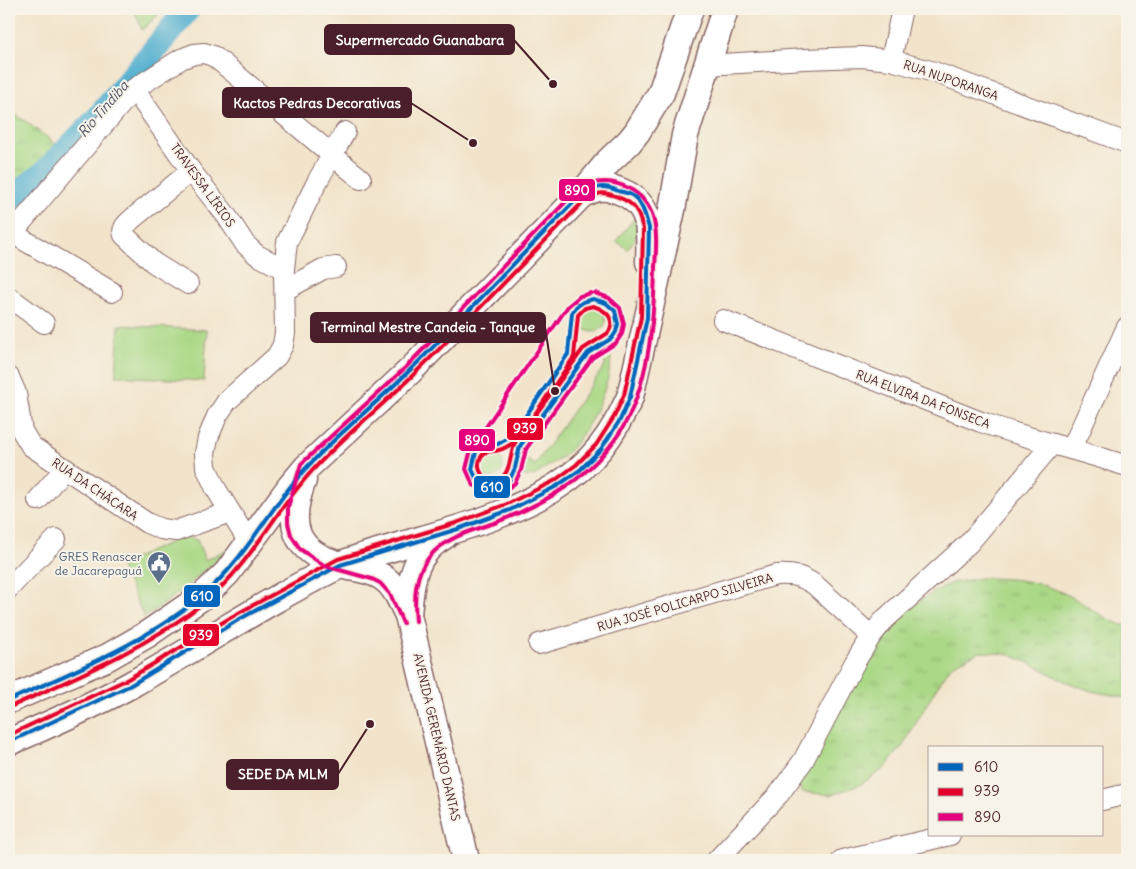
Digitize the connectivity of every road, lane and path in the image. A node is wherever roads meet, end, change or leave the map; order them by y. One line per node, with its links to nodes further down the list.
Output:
1 (690, 9): 12 (main road)
2 (725, 9): 5 (main road)
3 (902, 9): 4 (street)
4 (891, 60): 5 (street, RUA NUPORANGA); 8 (street, RUA NUPORANGA)
5 (707, 65): 20 (main road)
6 (134, 89): 9 (street); 10 (street, TRAVESSA LÍRIOS); 13 (street)
7 (345, 132): 9 (street)
8 (1127, 143)
9 (331, 155): 11 (street); 15 (street)
10 (191, 171): 15 (street, TRAVESSA LÍRIOS); 16 (street)
11 (361, 179)
12 (581, 195): 20 (main road); 29 (main road)
13 (10, 235): 18 (street)
14 (336, 267): 17 (street)
15 (284, 269): 17 (street)
16 (188, 284)
17 (285, 290): 32 (street)
18 (112, 292)
19 (9, 297): 22 (street)
20 (648, 318): 33 (main road)
21 (723, 320): 26 (street, RUA ELVIRA DA FONSECA)
22 (44, 323)
23 (1127, 327): 27 (street)
24 (9, 377): 25 (street, RUA DA CHÁCARA)
25 (15, 436): 30 (street, RUA DA CHÁCARA)
26 (1052, 444): 27 (street, RUA ELVIRA DA FONSECA); 39 (street)
27 (1072, 448): 28 (street, RUA ELVIRA DA FONSECA)
28 (1127, 466)
29 (307, 467): 35 (main road); 36 (main road, AVENIDA GEREMÁRIO DANTAS)
30 (64, 469): 31 (street); 32 (street, RUA DA CHÁCARA)
31 (38, 500)
32 (230, 512): 35 (street)
33 (458, 529): 36 (main road); 38 (main road, AVENIDA GEREMÁRIO DANTAS)
34 (56, 539): 37 (street)
35 (250, 544): 41 (main road)
36 (340, 565): 38 (main road, AVENIDA GEREMÁRIO DANTAS); 42 (main road)
37 (9, 588)
38 (408, 615): 46 (main road, AVENIDA GEREMÁRIO DANTAS)
39 (871, 636): 40 (street, RUA JOSÉ POLICARPO SILVEIRA); 47 (street)
40 (539, 644)
41 (9, 700)
42 (9, 742)
43 (1127, 794): 44 (street)
44 (1104, 800)
45 (946, 836): 48 (street)
46 (466, 860)
47 (717, 860)
48 (842, 860)

